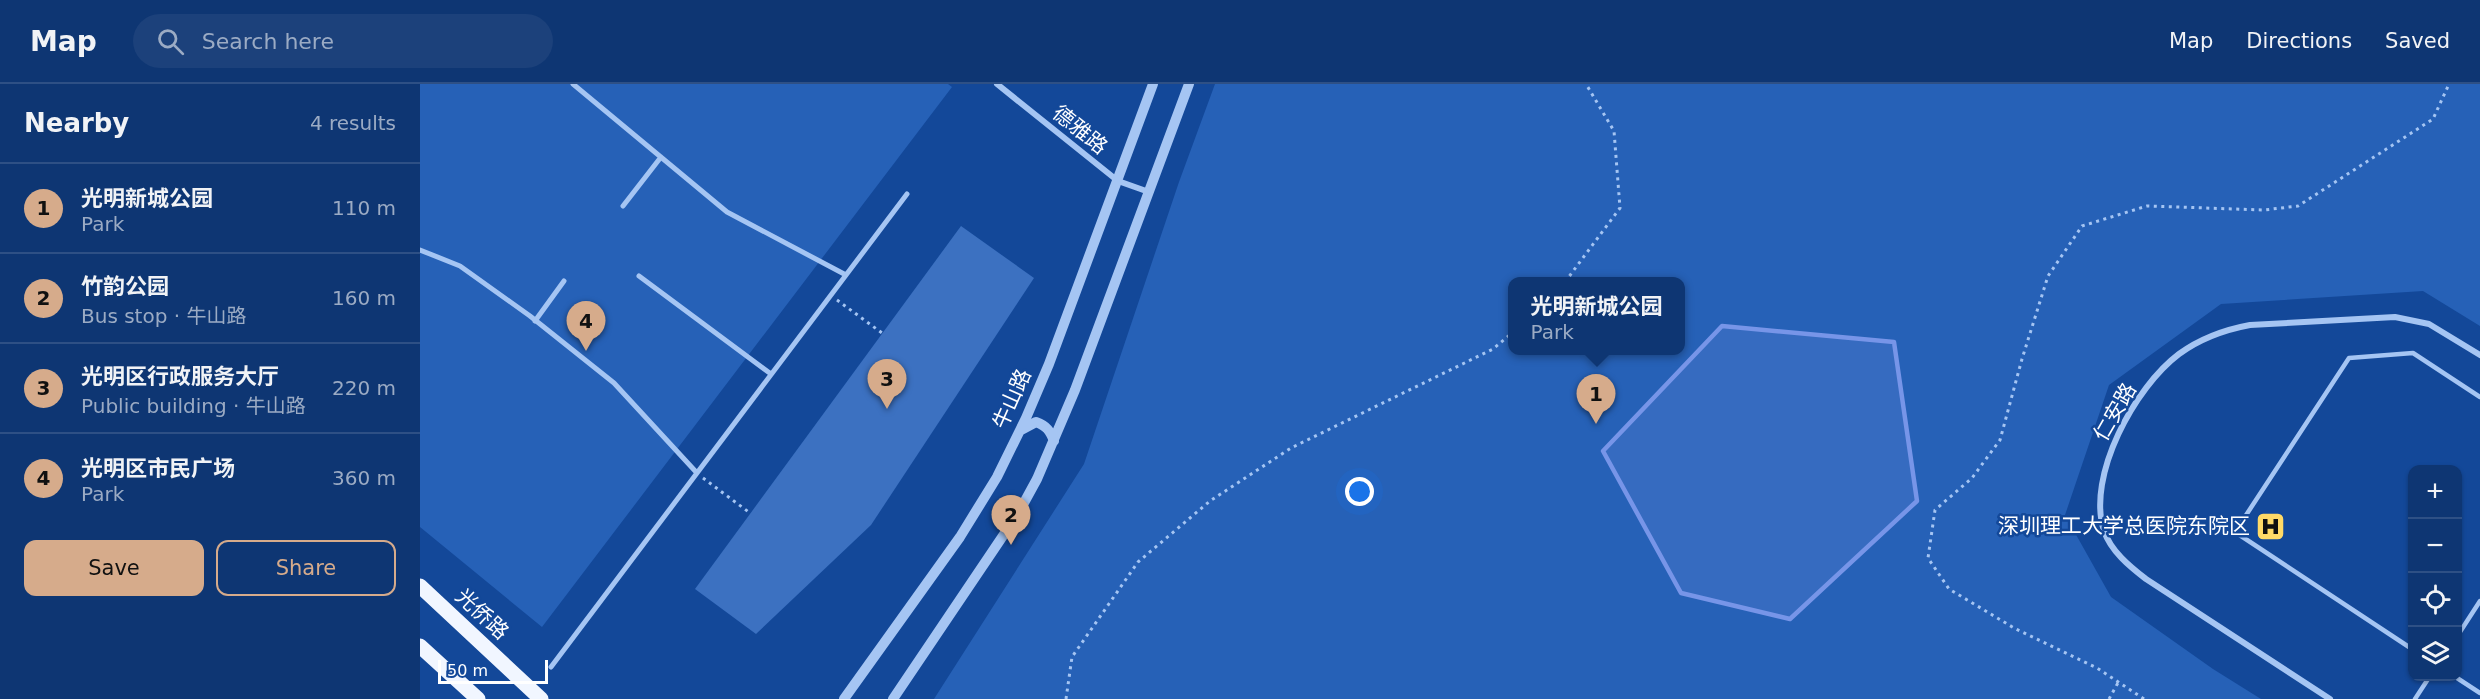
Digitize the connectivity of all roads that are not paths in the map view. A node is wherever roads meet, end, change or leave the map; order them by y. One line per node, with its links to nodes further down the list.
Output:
1 (573, 84): 5 (street)
2 (997, 84): 6 (street, 德雅路)
3 (1153, 84): 6 (street, 牛山路)
4 (1189, 84): 7 (street)
5 (661, 157): 9 (street); 11 (street)
6 (1118, 181): 7 (street, 德雅路); 18 (street, 牛山路)
7 (1149, 192): 19 (street)
8 (907, 194): 11 (street)
9 (623, 206)
10 (420, 250): 14 (street)
11 (846, 275): 16 (street)
12 (639, 276): 16 (street)
13 (564, 282): 14 (street)
14 (535, 321): 20 (street)
15 (2480, 356): 34 (street, 仁安路)
16 (771, 374): 20 (street)
17 (2480, 397): 25 (lane)
18 (1020, 430): 19 (street); 32 (street, 牛山路)
19 (1054, 441): 33 (street)
20 (697, 473): 26 (street)
21 (420, 586): 31 (main road, 光侨路)
22 (2480, 601): 23 (lane)
23 (2462, 628)
24 (420, 646): 30 (main road)
25 (2408, 646)
26 (551, 667)
27 (2427, 681): 35 (lane)
28 (2462, 681): 29 (lane)
29 (2480, 693)
30 (478, 699)
31 (541, 699)
32 (844, 699)
33 (893, 699)
34 (2330, 699)
35 (2415, 699)

